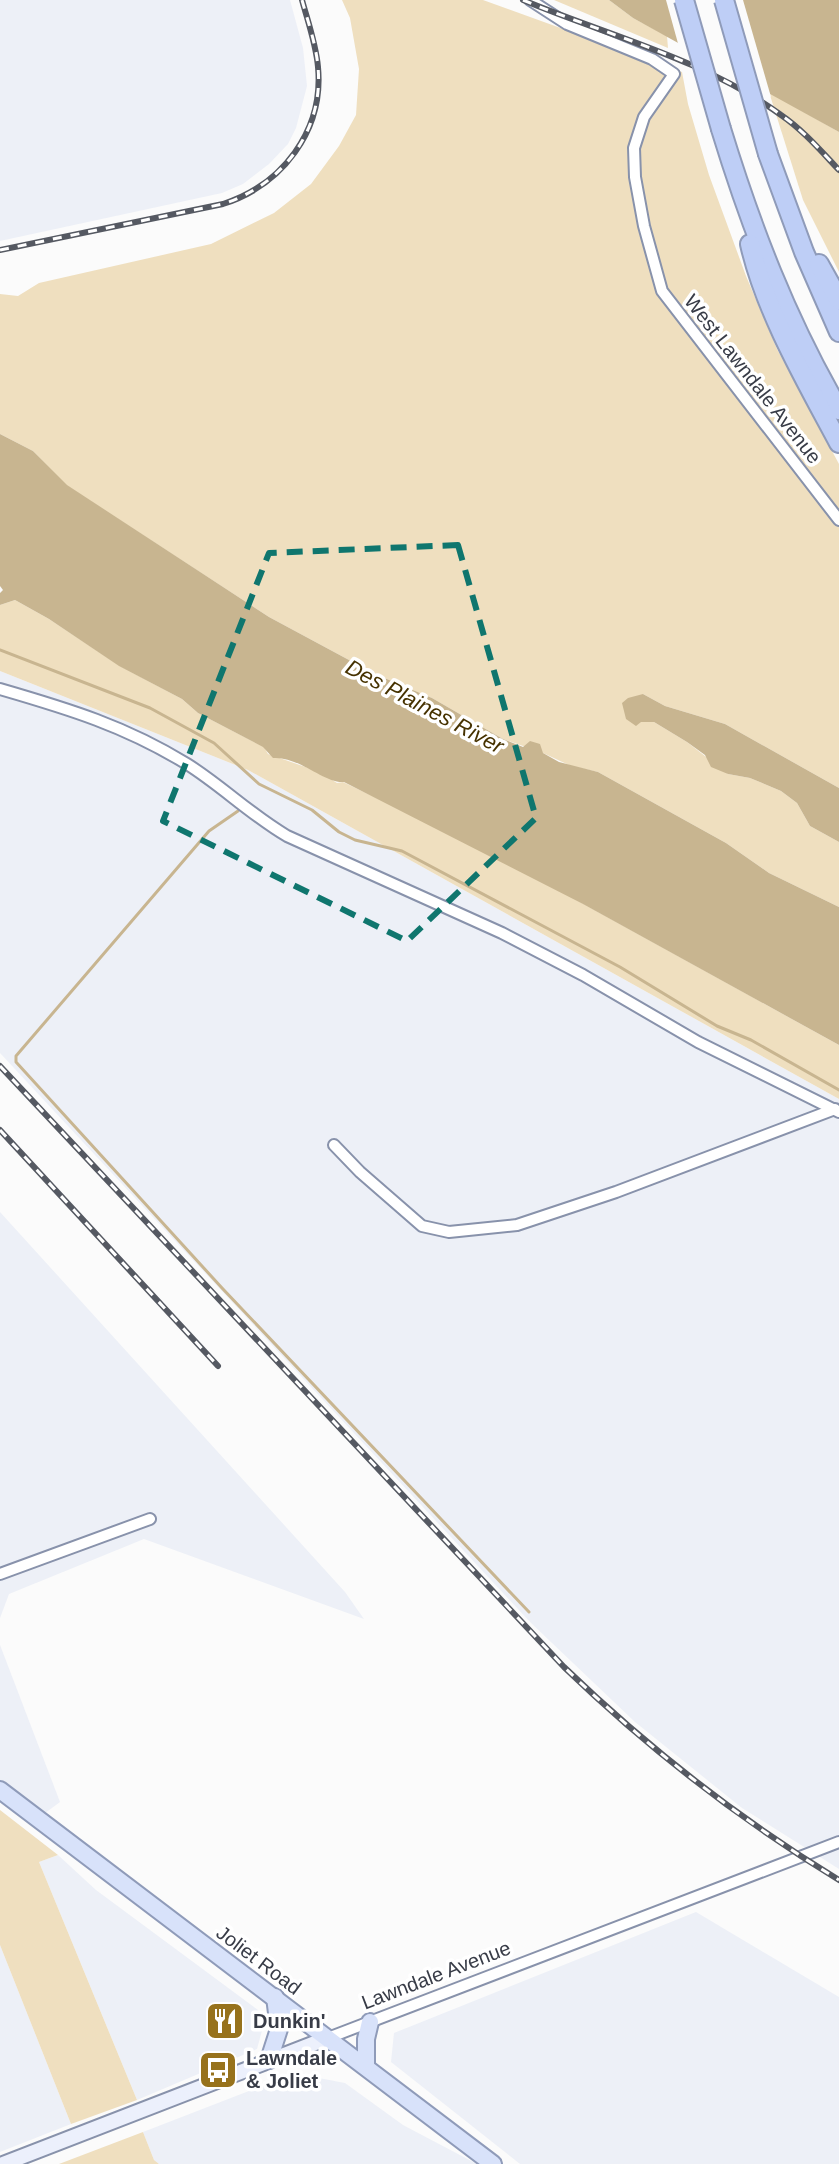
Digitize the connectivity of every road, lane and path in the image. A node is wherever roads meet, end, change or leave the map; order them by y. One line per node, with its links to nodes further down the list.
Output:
1 (530, 0): 10 (street, West Lawndale Avenue)
2 (684, 0): 4 (highway, bridge)
3 (724, 0): 5 (highway, bridge)
4 (734, 171): 8 (highway); 9 (highway)
5 (784, 203): 6 (highway); 7 (highway)
6 (839, 300)
7 (839, 332)
8 (839, 410)
9 (839, 443)
10 (839, 520)
11 (0, 689): 12 (street)
12 (837, 1110): 13 (street)
13 (334, 1145)
14 (150, 1519): 15 (street)
15 (0, 1574)
16 (0, 1790): 18 (main road, Joliet Road)
17 (839, 1842): 19 (street, Lawndale Avenue)
18 (275, 1997): 20 (main road, Joliet Road); 21 (main road)
19 (370, 2022): 20 (street, Lawndale Avenue); 22 (main road)
20 (328, 2038): 21 (street, Lawndale Avenue); 22 (main road, Joliet Road)
21 (269, 2060): 23 (street, Lawndale Avenue)
22 (366, 2066): 24 (main road, Joliet Road)
23 (3, 2164)
24 (493, 2164)

